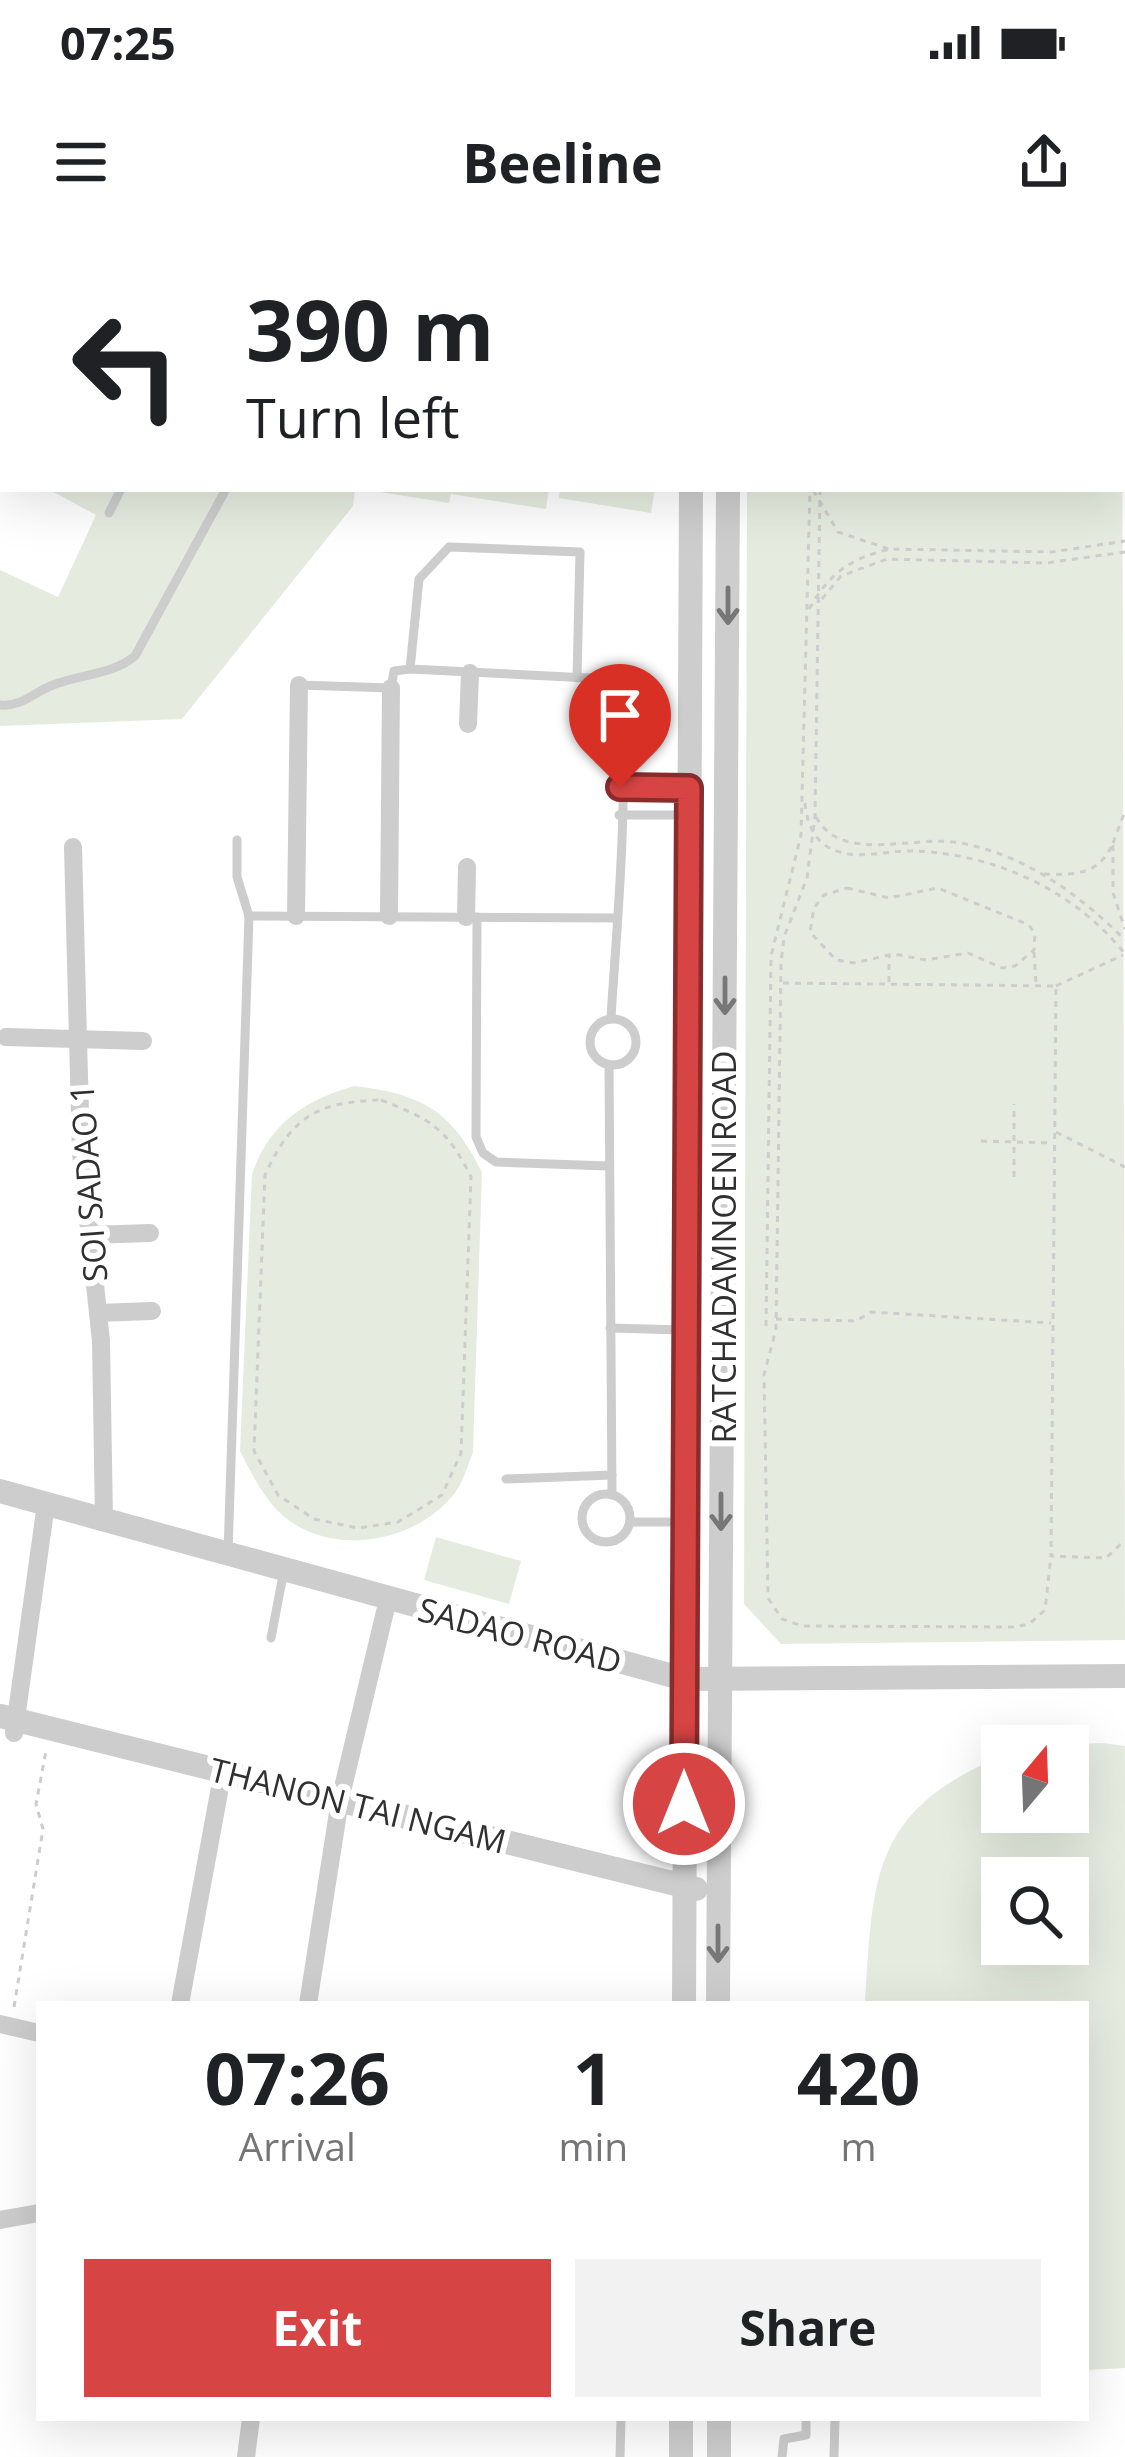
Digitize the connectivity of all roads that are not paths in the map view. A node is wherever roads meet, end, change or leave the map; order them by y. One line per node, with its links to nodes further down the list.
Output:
1 (120, 492): 5 (lane)
2 (224, 492): 11 (lane)
3 (691, 492): 14 (street, RATCHADAMNOEN ROAD)
4 (728, 492): 50 (street, RATCHADAMNOEN ROAD, one-way to 50)
5 (109, 513)
6 (410, 669): 7 (lane); 8 (lane); 10 (lane)
7 (470, 673): 8 (lane); 12 (street)
8 (577, 678): 13 (lane)
9 (299, 685): 10 (lane); 21 (street)
10 (392, 688): 22 (street)
11 (0, 706)
12 (468, 724)
13 (620, 787): 14 (lane); 15 (lane)
14 (689, 788): 16 (street, RATCHADAMNOEN ROAD)
15 (619, 815): 16 (lane); 24 (lane)
16 (689, 815): 36 (street, RATCHADAMNOEN ROAD)
17 (238, 841): 20 (lane)
18 (73, 847): 27 (street, SOI SADAO 1)
19 (467, 867): 23 (street)
20 (249, 916): 21 (lane); 45 (lane)
21 (296, 916): 22 (lane)
22 (389, 916): 23 (lane)
23 (472, 917): 24 (lane); 30 (lane)
24 (615, 918): 25 (lane)
25 (611, 1019): 29 (lane); 29 (lane)
26 (5, 1037): 27 (street)
27 (79, 1037): 28 (street); 32 (street, SOI SADAO 1)
28 (142, 1040)
29 (609, 1065): 30 (lane)
30 (608, 1166): 35 (lane)
31 (150, 1233): 32 (street)
32 (90, 1235): 34 (street, SOI SADAO 1)
33 (152, 1311): 34 (street)
34 (98, 1313): 42 (street, SOI SADAO 1)
35 (610, 1328): 36 (lane); 37 (lane)
36 (686, 1330): 44 (street, RATCHADAMNOEN ROAD)
37 (611, 1475): 38 (lane); 40 (lane)
38 (506, 1479)
39 (0, 1491): 41 (street, SADAO ROAD)
40 (612, 1495): 43 (lane); 43 (lane)
41 (46, 1504): 42 (street, SADAO ROAD); 52 (street)
42 (104, 1520): 45 (street, SADAO ROAD)
43 (630, 1522): 44 (lane)
44 (686, 1522): 51 (street, RATCHADAMNOEN ROAD)
45 (228, 1554): 46 (street, SADAO ROAD)
46 (284, 1570): 47 (street, SADAO ROAD); 48 (lane)
47 (388, 1599): 51 (street, SADAO ROAD); 54 (street)
48 (271, 1638)
49 (1125, 1676): 50 (street, SADAO ROAD)
50 (719, 1678): 51 (street, SADAO ROAD); 56 (street, RATCHADAMNOEN ROAD)
51 (684, 1679): 55 (street, RATCHADAMNOEN ROAD)
52 (10, 1723): 53 (street, THANON TAI NGAM)
53 (223, 1771): 54 (street, THANON TAI NGAM); 57 (street)
54 (340, 1799): 55 (street, THANON TAI NGAM); 58 (street)
55 (685, 1888): 56 (street, THANON TAI NGAM); 59 (street, RATCHADAMNOEN ROAD)
56 (717, 1890): 60 (street, RATCHADAMNOEN ROAD, one-way to 60)
57 (181, 2001)
58 (308, 2001)
59 (684, 2001)
60 (718, 2001)
61 (5, 2025): 62 (street)
62 (36, 2032)
63 (36, 2214): 64 (street)
64 (0, 2220)
65 (251, 2421): 73 (street)
66 (621, 2421): 74 (lane)
67 (681, 2421): 75 (street)
68 (719, 2421): 76 (street)
69 (806, 2421): 71 (lane)
70 (835, 2421): 72 (lane)
71 (806, 2435): 72 (lane); 77 (lane)
72 (834, 2437): 78 (lane)
73 (246, 2457)
74 (620, 2457)
75 (681, 2457)
76 (719, 2457)
77 (782, 2457)
78 (834, 2457)

